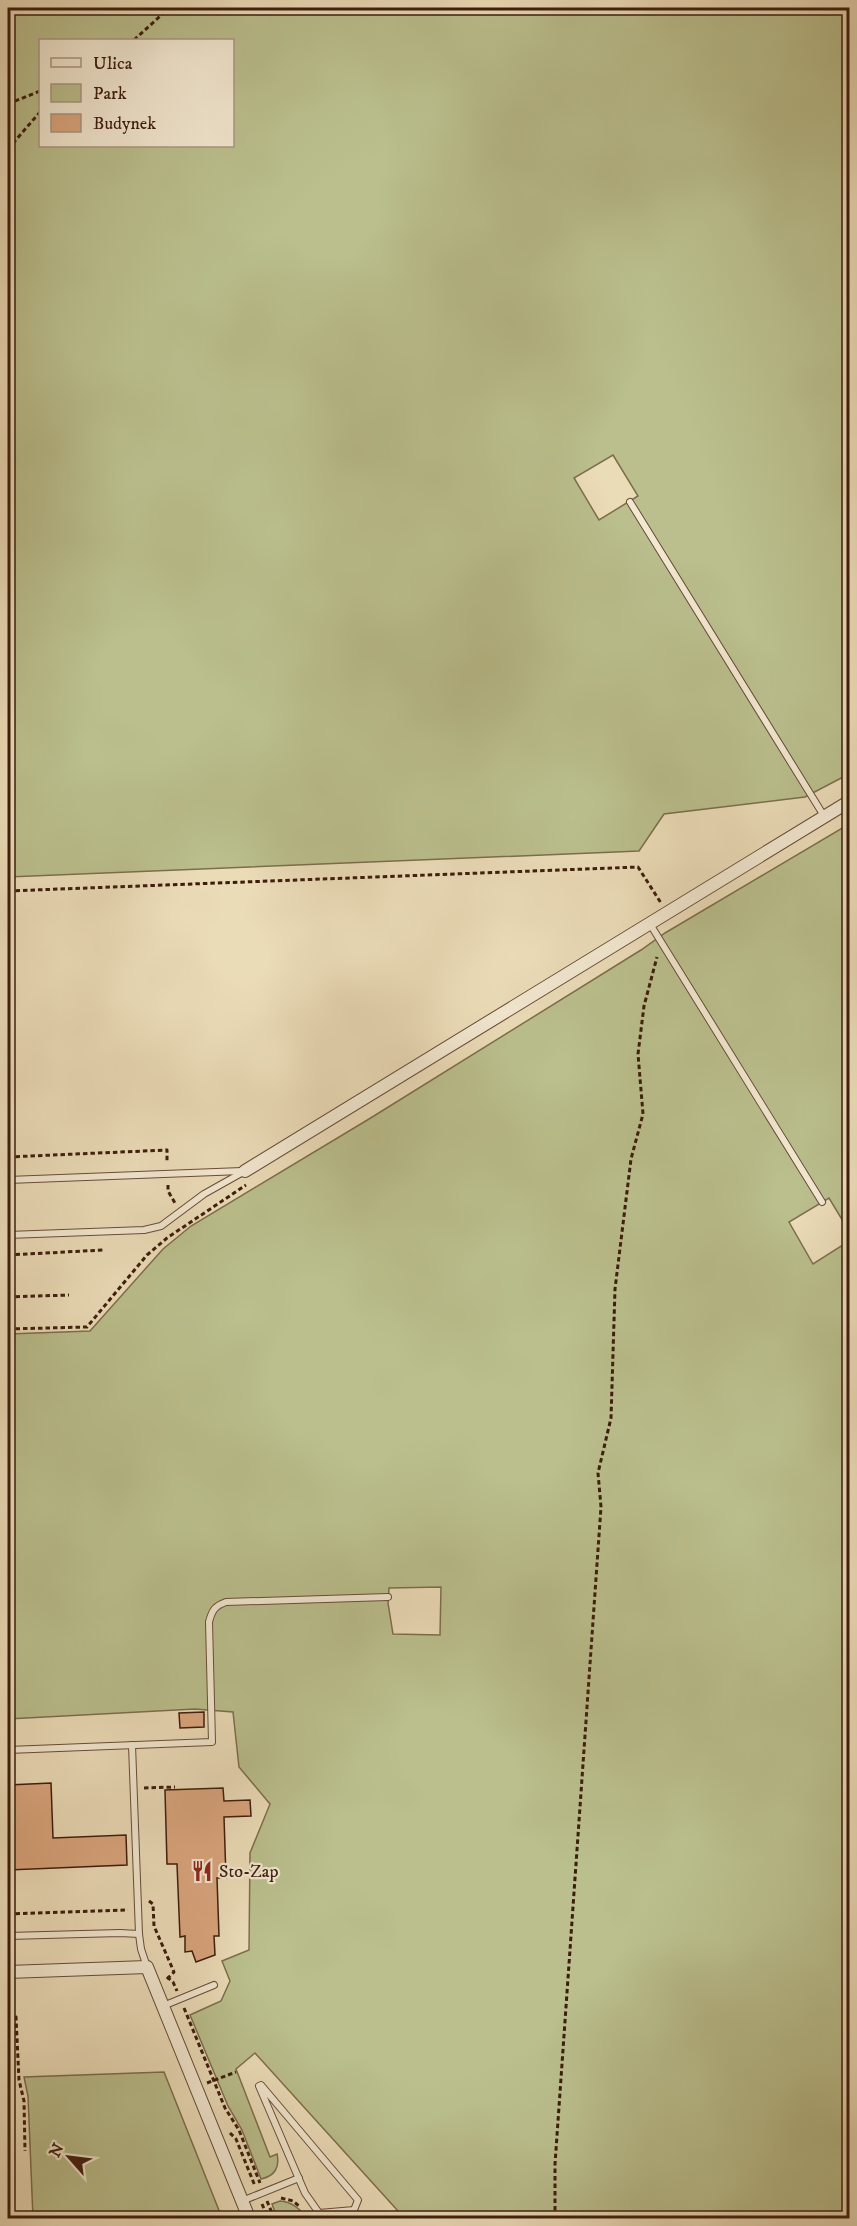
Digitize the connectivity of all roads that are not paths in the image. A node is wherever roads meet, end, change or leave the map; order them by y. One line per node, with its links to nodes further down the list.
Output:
1 (630, 502): 3 (lane)
2 (849, 801): 3 (street)
3 (824, 816): 4 (street)
4 (646, 926): 5 (street); 7 (lane)
5 (245, 1171): 6 (lane); 8 (lane)
6 (8, 1180)
7 (822, 1202)
8 (8, 1235)
9 (388, 1597): 10 (lane)
10 (132, 1745): 11 (lane); 12 (lane)
11 (8, 1749)
12 (139, 1934): 13 (lane); 14 (lane)
13 (8, 1936)
14 (147, 1967): 15 (street); 17 (street)
15 (8, 1972)
16 (214, 1985): 17 (lane)
17 (163, 2006): 20 (street)
18 (299, 2178): 18 (lane); 20 (lane)
19 (8, 2198): 21 (lane)
20 (242, 2201): 22 (street)
21 (8, 2218)
22 (249, 2218)

